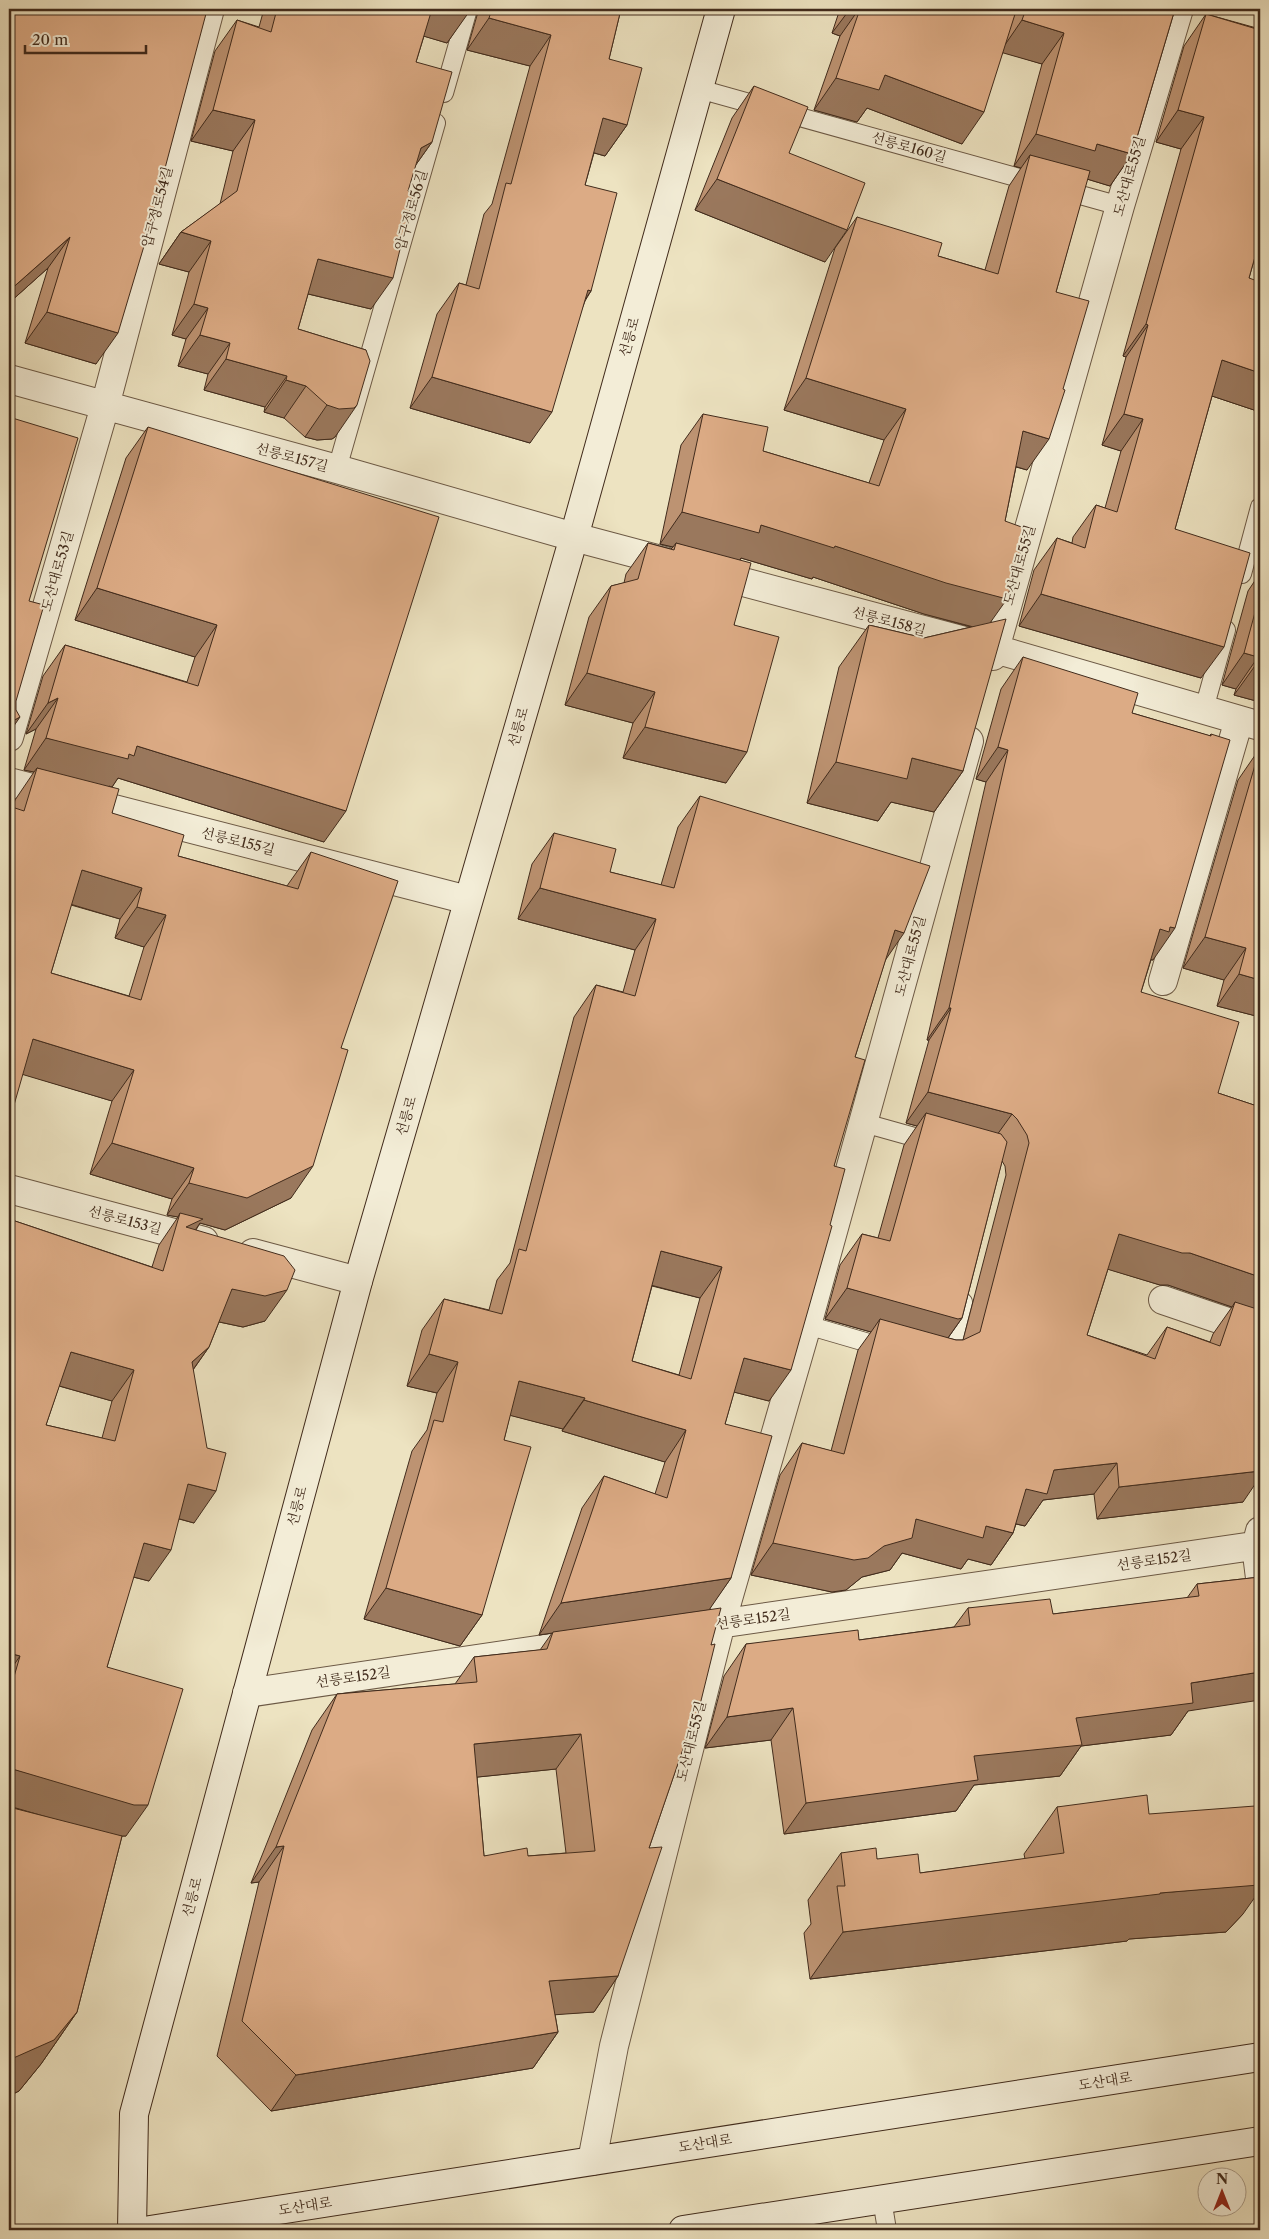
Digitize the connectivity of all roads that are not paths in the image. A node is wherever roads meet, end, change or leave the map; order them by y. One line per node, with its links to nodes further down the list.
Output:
1 (210, 9): 8 (street, 압구정로54길)
2 (468, 9): 9 (lane, 압구정로56길)
3 (721, 9): 5 (street, 선릉로)
4 (1179, 9): 6 (street, 도산대로55길)
5 (698, 89): 6 (lane, 선릉로160길); 11 (street, 선릉로)
6 (1120, 206): 14 (street, 도산대로55길)
7 (9, 379): 8 (street, 선릉로157길)
8 (105, 406): 9 (street, 선릉로157길); 19 (street, 도산대로53길)
9 (337, 469): 11 (street, 선릉로157길)
10 (1260, 508): 12 (lane)
11 (574, 536): 14 (street, 선릉로158길); 21 (street, 선릉로)
12 (1236, 594)
13 (1231, 613): 16 (lane)
14 (995, 649): 15 (street, 도산대로55길); 16 (street, 선릉로158길)
15 (987, 677)
16 (1204, 709): 18 (street, 선릉로158길)
17 (976, 715): 23 (street, 도산대로55길)
18 (1249, 723): 22 (street)
19 (9, 737)
20 (9, 782): 21 (street, 선릉로155길)
21 (468, 900): 26 (street, 선릉로)
22 (1163, 981)
23 (864, 1124): 24 (lane); 29 (street, 도산대로55길)
24 (948, 1146)
25 (9, 1189): 26 (street, 선릉로153길)
26 (358, 1281): 38 (street, 선릉로)
27 (968, 1283): 32 (lane)
28 (1163, 1300): 30 (street)
29 (807, 1325): 31 (lane); 35 (street, 도산대로55길)
30 (1260, 1333)
31 (900, 1352)
32 (928, 1359)
33 (1259, 1541): 34 (street); 35 (street, 선릉로152길)
34 (1260, 1578)
35 (721, 1623): 36 (street, 선릉로152길); 41 (street, 도산대로55길)
36 (682, 1629)
37 (602, 1641): 38 (street, 선릉로152길)
38 (247, 1693): 43 (street, 선릉로)
39 (1260, 2057): 41 (street, 도산대로)
40 (1260, 2141): 42 (street)
41 (592, 2161): 44 (street, 도산대로)
42 (882, 2199): 45 (street); 46 (lane)
43 (132, 2230)
44 (150, 2230)
45 (683, 2230)
46 (887, 2230)

